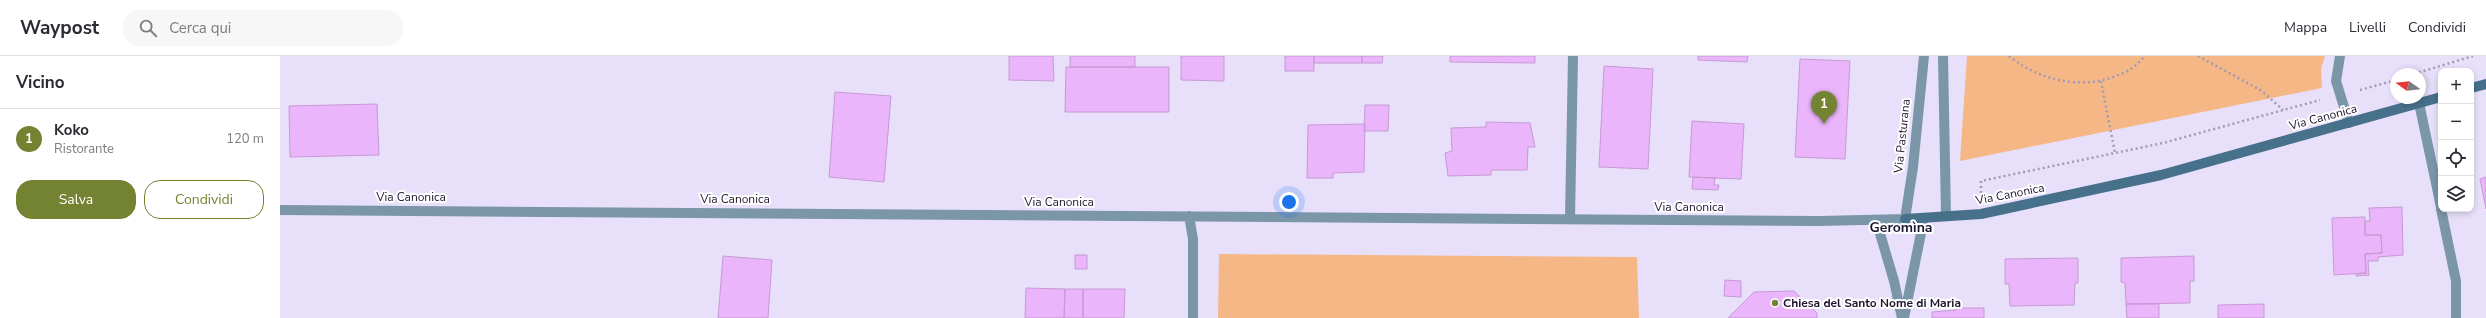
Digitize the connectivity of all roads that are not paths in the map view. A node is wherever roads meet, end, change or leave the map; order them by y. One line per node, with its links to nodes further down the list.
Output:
1 (1574, 56): 17 (street)
2 (1924, 56): 18 (street, Via Pasturana)
3 (1943, 56): 15 (street)
4 (2340, 56): 10 (street)
5 (2486, 84): 6 (street)
6 (2474, 87)
7 (2438, 98): 8 (street, Via Canonica)
8 (2426, 102)
9 (2419, 104): 10 (street, Via Canonica); 11 (street)
10 (2348, 123): 15 (street, Via Canonica)
11 (2438, 194)
12 (280, 210): 14 (street, Via Canonica)
13 (2442, 212): 22 (street)
14 (1189, 216): 17 (street, Via Canonica); 20 (street)
15 (1946, 216): 16 (street, Via Canonica)
16 (1924, 218): 18 (street, Via Canonica); 21 (street)
17 (1570, 219): 19 (street, Via Canonica)
18 (1905, 219): 19 (street, Via Canonica)
19 (1876, 220): 21 (street)
20 (1193, 318)
21 (1903, 318)
22 (2456, 318)

